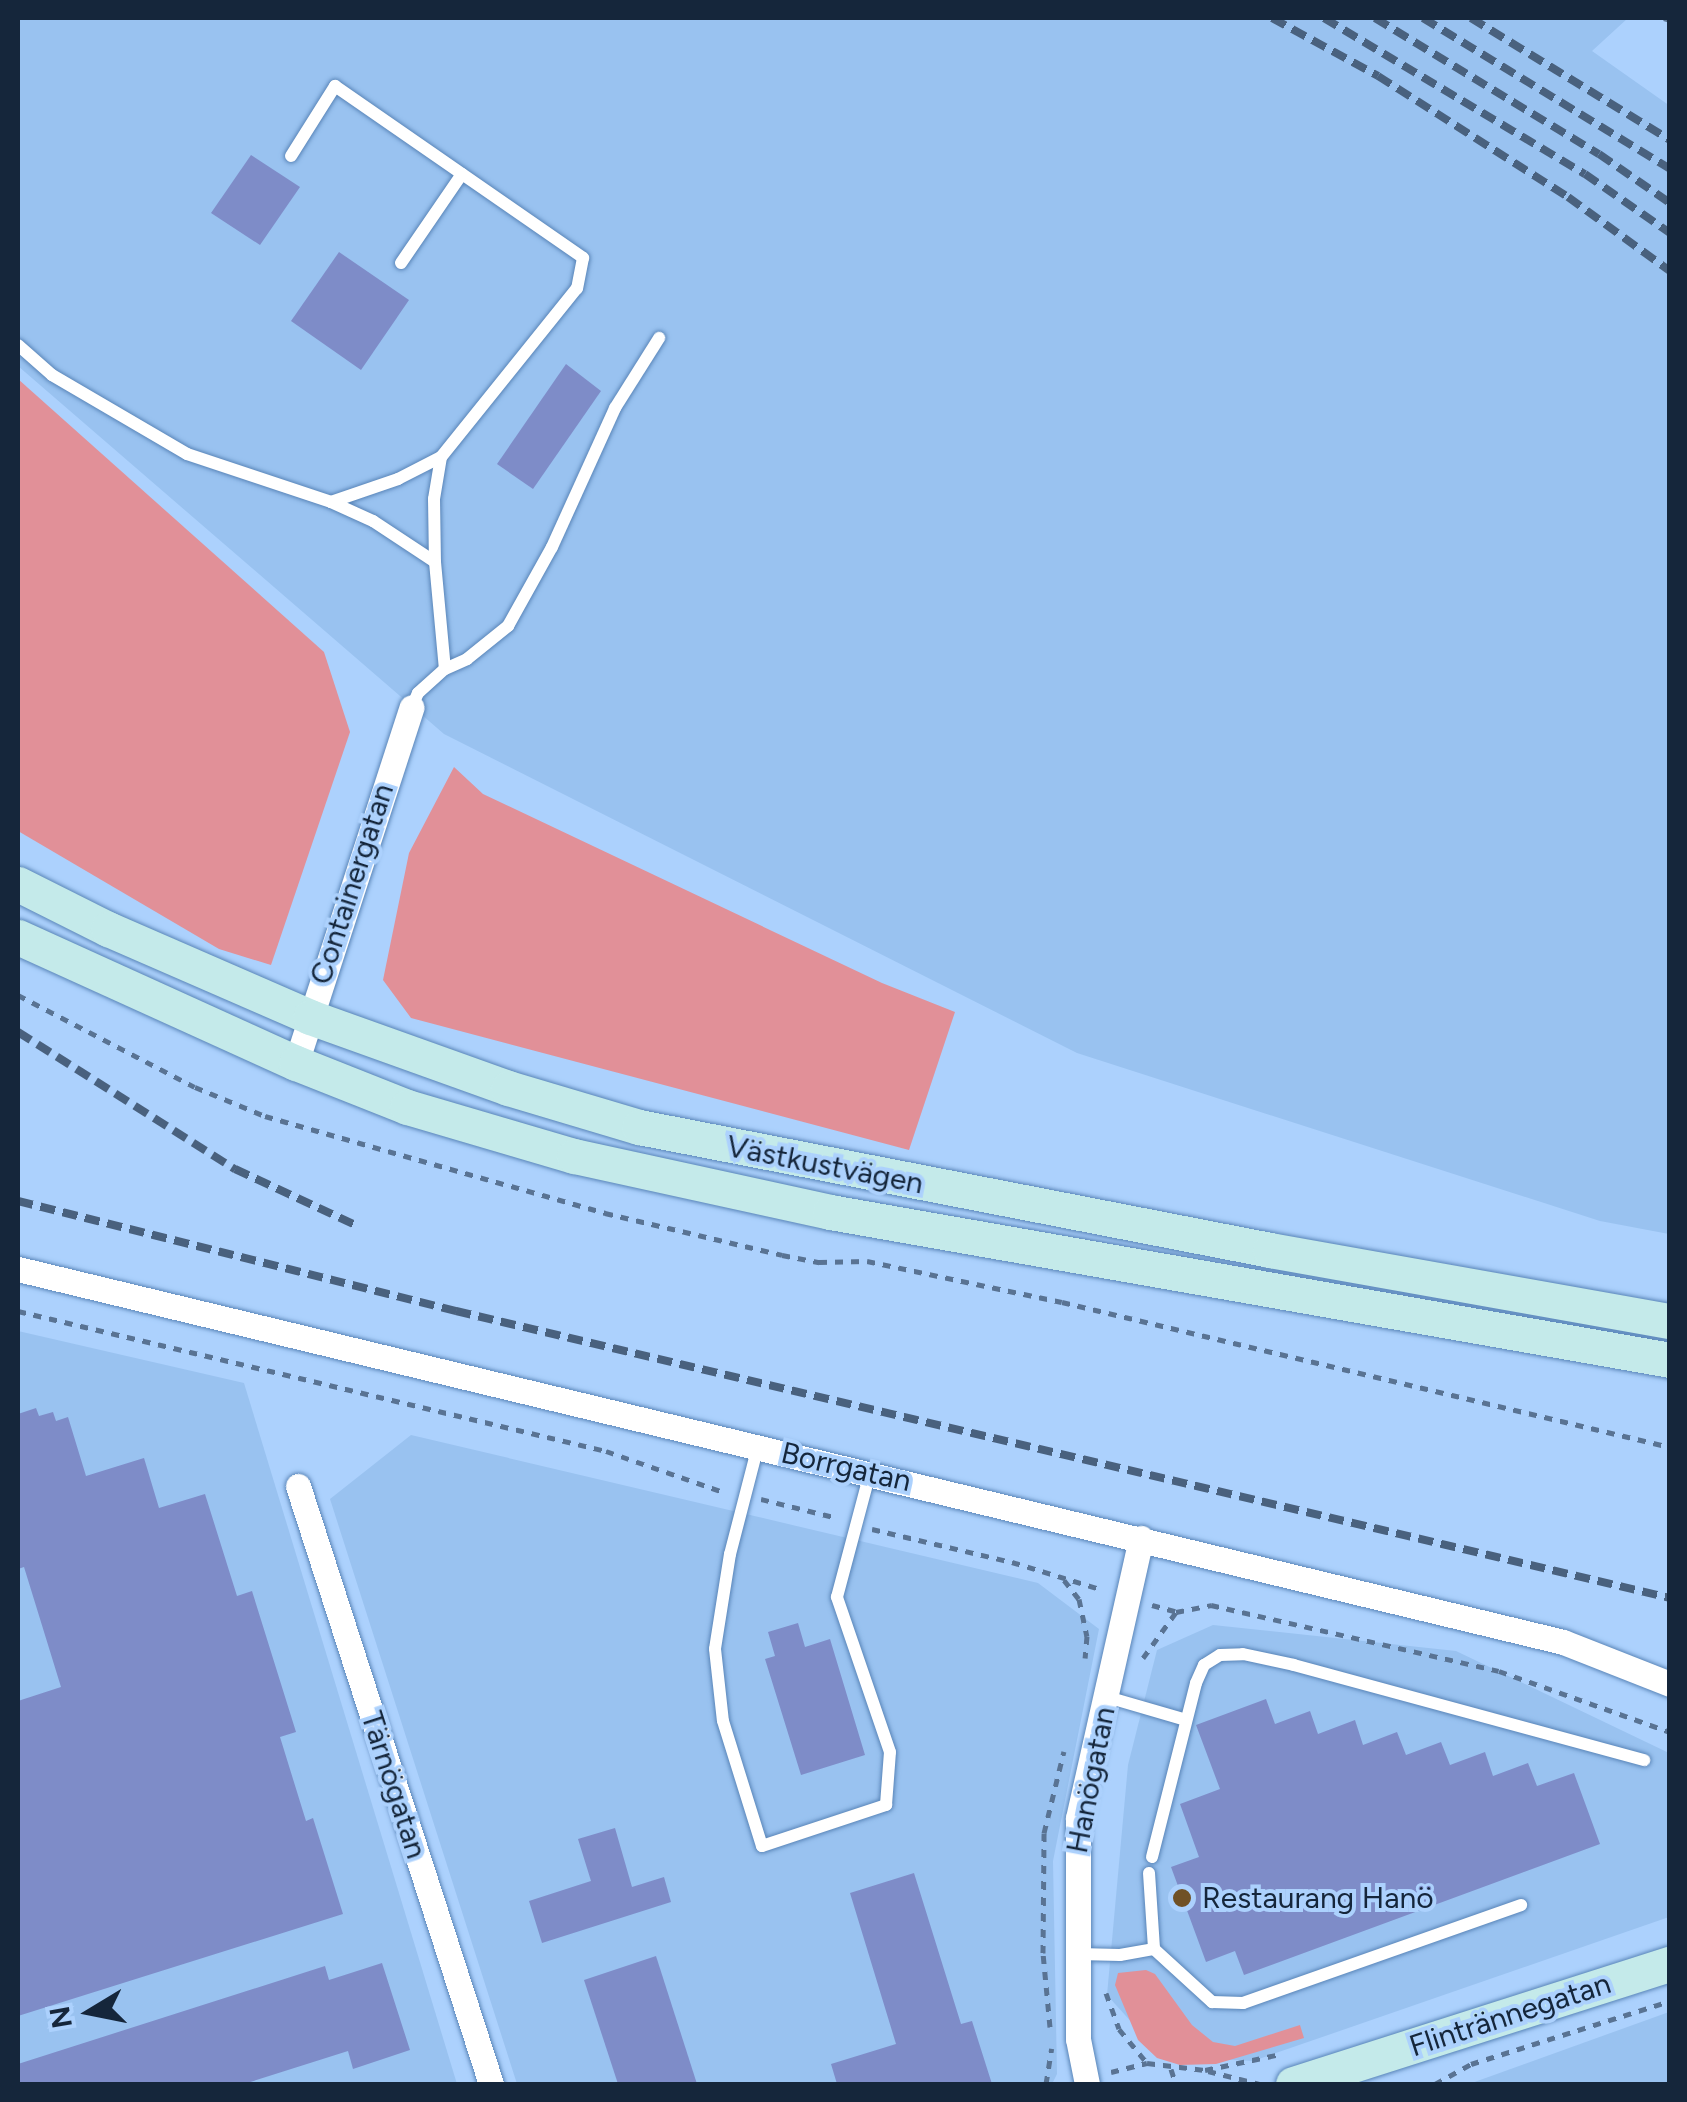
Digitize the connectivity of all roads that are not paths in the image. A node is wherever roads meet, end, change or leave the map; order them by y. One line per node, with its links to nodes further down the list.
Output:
1 (291, 156): 2 (lane)
2 (462, 174): 3 (lane); 6 (lane)
3 (401, 264)
4 (659, 338): 9 (lane)
5 (18, 345): 7 (lane)
6 (441, 457): 7 (lane); 8 (lane)
7 (331, 502): 8 (lane)
8 (435, 562): 9 (lane)
9 (446, 669): 10 (lane)
10 (412, 706): 13 (street, Containergatan)
11 (18, 884): 13 (main road, Västkustvägen)
12 (18, 937): 14 (main road, Västkustvägen)
13 (310, 1017): 14 (street, Containergatan); 16 (main road, Västkustvägen)
14 (296, 1063): 17 (main road, Västkustvägen)
15 (18, 1270): 18 (street, Borrgatan)
16 (1670, 1321)
17 (1670, 1360)
18 (758, 1446): 19 (street, Borrgatan); 19 (lane)
19 (870, 1473): 21 (street, Borrgatan)
20 (298, 1486): 32 (street, Tärnögatan)
21 (1141, 1538): 22 (street, Borrgatan); 23 (street, Hanögatan)
22 (1670, 1684)
23 (1118, 1700): 24 (lane); 30 (street, Hanögatan)
24 (1186, 1720): 25 (lane); 26 (lane)
25 (1644, 1760)
26 (1152, 1856)
27 (1150, 1873): 29 (lane)
28 (1521, 1905): 29 (lane)
29 (1154, 1949): 30 (lane)
30 (1088, 1954): 33 (street, Hanögatan)
31 (1670, 1964): 34 (main road, Flintrännegatan)
32 (491, 2084)
33 (1087, 2084)
34 (1293, 2084)

